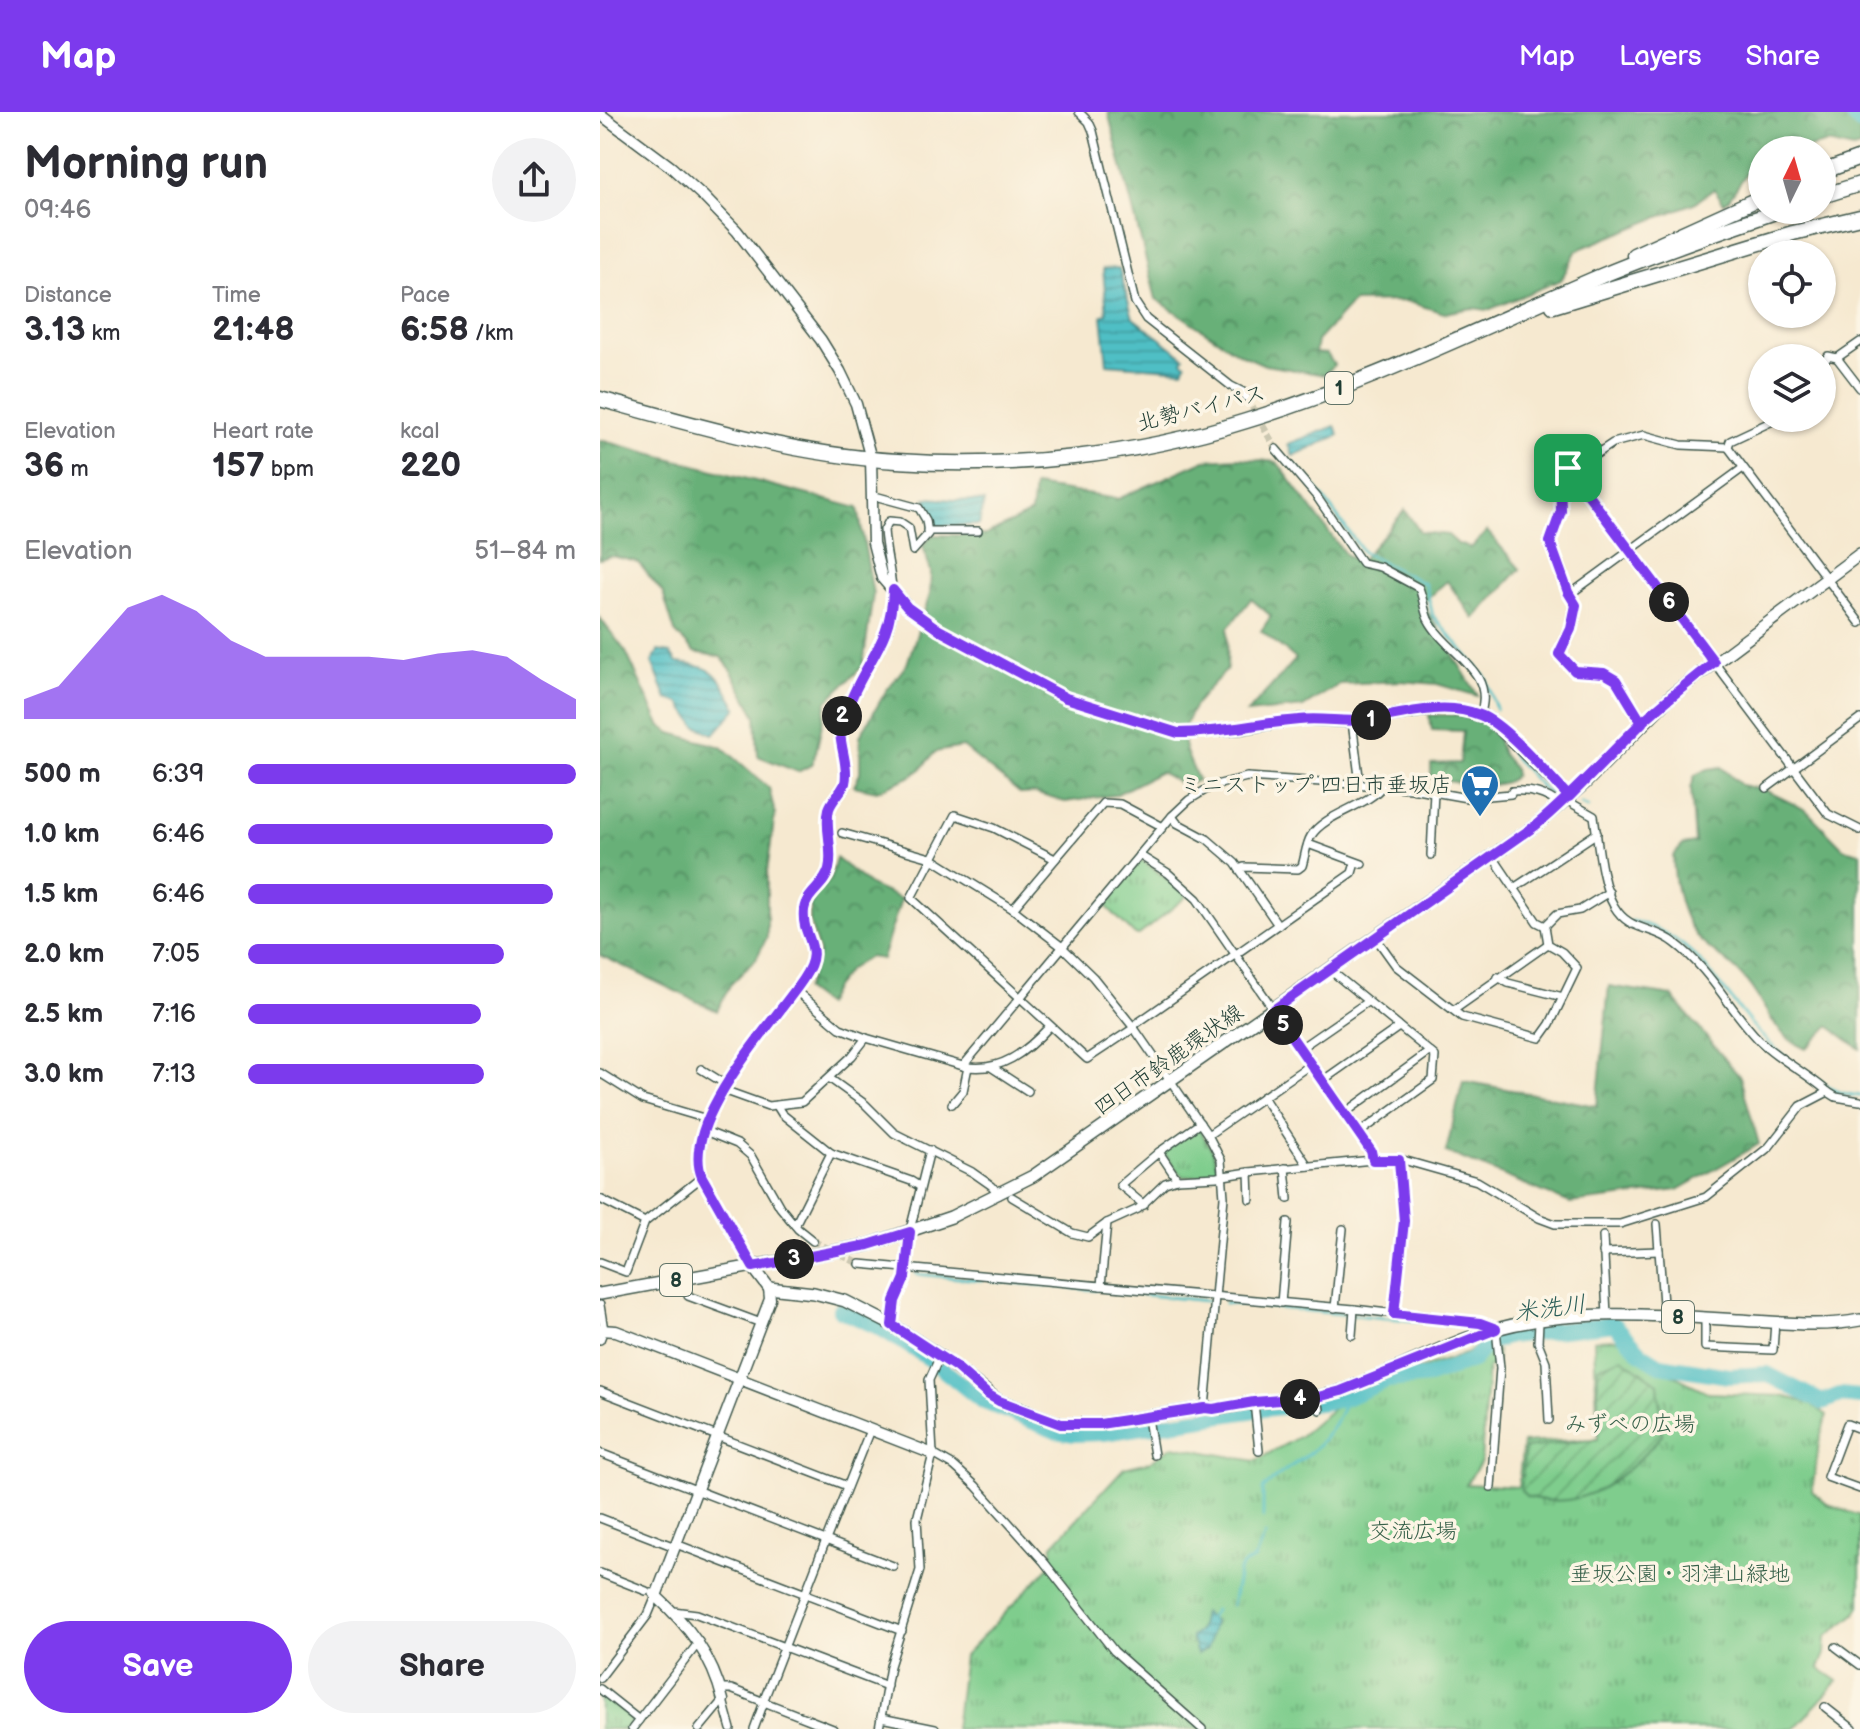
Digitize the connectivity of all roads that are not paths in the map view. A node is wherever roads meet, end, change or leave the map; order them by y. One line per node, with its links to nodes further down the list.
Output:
1 (1079, 112): 14 (street)
2 (600, 114): 19 (street)
3 (1860, 158): 4 (highway)
4 (1836, 167)
5 (1860, 184): 6 (highway)
6 (1836, 192)
7 (1748, 203): 10 (highway, 1)
8 (1860, 217): 10 (highway, 1)
9 (1748, 222): 10 (highway, 北勢バイパス / 1)
10 (1486, 327): 19 (highway, 北勢バイパス / 1)
11 (1860, 342): 12 (street)
12 (1837, 358): 13 (street)
13 (1860, 388)
14 (1247, 398)
15 (600, 399): 19 (highway, 北勢バイパス / 1)
16 (1749, 432): 17 (street)
17 (1728, 447): 20 (street); 21 (street)
18 (1276, 449): 32 (street)
19 (871, 459): 22 (street)
20 (1568, 468): 25 (street); 29 (street)
21 (1743, 468): 25 (street); 27 (street)
22 (870, 494): 23 (street); 28 (street)
23 (927, 531): 24 (street); 28 (street)
24 (978, 531)
25 (1630, 550): 29 (street); 31 (street)
26 (1860, 554): 27 (main road, 四日市鈴鹿環状線 / 8)
27 (1827, 579): 30 (street); 31 (main road, 四日市鈴鹿環状線 / 8)
28 (893, 590): 34 (street); 65 (street)
29 (1569, 595): 35 (street)
30 (1860, 623)
31 (1714, 662): 35 (main road, 四日市鈴鹿環状線 / 8); 36 (street)
32 (1480, 715): 34 (street); 41 (street)
33 (1860, 719): 36 (street)
34 (1352, 722): 37 (street)
35 (1642, 723): 41 (main road, 四日市鈴鹿環状線 / 8)
36 (1793, 768): 39 (street); 44 (street)
37 (1360, 784): 38 (street); 42 (street)
38 (1383, 785): 40 (street); 47 (street)
39 (1767, 788)
40 (1434, 791): 41 (street); 49 (street)
41 (1565, 801): 46 (street); 50 (main road, 四日市鈴鹿環状線 / 8)
42 (1172, 816): 43 (street); 53 (street)
43 (1163, 827): 48 (street); 52 (street)
44 (1860, 830)
45 (842, 833): 51 (street)
46 (1597, 833): 54 (street); 55 (street)
47 (1308, 844): 53 (street); 57 (street)
48 (1139, 855): 61 (street); 62 (street)
49 (1431, 855)
50 (1493, 857): 54 (street); 59 (main road, 四日市鈴鹿環状線 / 8)
51 (931, 858): 52 (street); 56 (street); 67 (street)
52 (1055, 859): 56 (street)
53 (1239, 869): 57 (street)
54 (1514, 888): 58 (street)
55 (1606, 893): 58 (street); 87 (street)
56 (1013, 909): 61 (street)
57 (1278, 925): 62 (street)
58 (1545, 926): 60 (street)
59 (1376, 938): 63 (main road, 四日市鈴鹿環状線 / 8); 70 (street)
60 (1548, 944): 64 (street); 66 (street)
61 (1061, 946): 67 (street); 72 (street)
62 (1235, 954): 69 (street); 72 (street)
63 (1330, 970): 68 (street); 69 (main road, 四日市鈴鹿環状線 / 8)
64 (1498, 977): 66 (street); 70 (street)
65 (795, 990): 74 (street); 85 (street)
66 (1563, 997): 70 (street)
67 (1018, 998): 71 (street); 78 (street)
68 (1367, 1002): 73 (street); 75 (street)
69 (1273, 1010): 75 (street); 83 (main road, 四日市鈴鹿環状線 / 8)
70 (1454, 1010)
71 (1050, 1026): 72 (street); 79 (street)
72 (1134, 1027): 83 (street)
73 (1399, 1027): 76 (street); 84 (street)
74 (866, 1038): 78 (street); 82 (street)
75 (1299, 1049): 77 (street)
76 (1429, 1052): 93 (street); 97 (street)
77 (1311, 1064): 84 (street); 89 (street)
78 (966, 1067): 79 (street); 91 (street)
79 (991, 1067): 86 (street)
80 (701, 1069): 85 (street)
81 (600, 1073): 94 (street)
82 (829, 1078): 92 (street); 99 (street)
83 (1172, 1080): 95 (street); 111 (main road, 四日市鈴鹿環状線 / 8)
84 (1322, 1081): 93 (street)
85 (727, 1085): 88 (street)
86 (1028, 1091)
87 (1828, 1092): 90 (street); 103 (street)
88 (722, 1093): 92 (street); 94 (street)
89 (1263, 1097): 98 (street); 104 (street)
90 (1860, 1101)
91 (952, 1104)
92 (777, 1106): 101 (street)
93 (1345, 1113): 97 (street)
94 (707, 1119): 96 (street)
95 (1200, 1123): 98 (street); 100 (street)
96 (705, 1131): 108 (street); 121 (street)
97 (1359, 1133): 102 (street)
98 (1208, 1135): 107 (street)
99 (930, 1150): 110 (street); 111 (street)
100 (1159, 1152): 109 (street); 116 (street)
101 (831, 1153): 110 (street); 121 (street)
102 (1373, 1160): 103 (street); 104 (street)
103 (1399, 1160): 141 (street)
104 (1308, 1166): 105 (street)
105 (1285, 1168): 106 (street); 115 (street)
106 (1249, 1172): 107 (street); 114 (street)
107 (1224, 1176): 109 (street); 136 (street)
108 (702, 1177): 117 (street); 130 (street)
109 (1177, 1179): 116 (street)
110 (919, 1186): 123 (street)
111 (999, 1195): 123 (main road, 四日市鈴鹿環状線 / 8)
112 (1012, 1197): 119 (street)
113 (600, 1199): 117 (street)
114 (1250, 1199)
115 (1288, 1199)
116 (1144, 1205): 119 (street)
117 (645, 1222): 128 (street)
118 (1288, 1222): 137 (street)
119 (1107, 1223): 133 (street)
120 (1657, 1224): 126 (street)
121 (795, 1225): 125 (street)
122 (1343, 1229): 139 (street)
123 (910, 1232): 130 (main road, 四日市鈴鹿環状線 / 8); 131 (street)
124 (1603, 1236): 127 (street)
125 (813, 1241)
126 (1659, 1251): 127 (street); 143 (street)
127 (1603, 1253): 142 (street)
128 (600, 1262)
129 (860, 1264): 131 (street)
130 (753, 1267): 132 (main road, 四日市鈴鹿環状線 / 8); 134 (main road)
131 (906, 1268): 133 (street); 149 (street)
132 (685, 1278): 135 (main road, 四日市鈴鹿環状線 / 8); 147 (street)
133 (1101, 1286): 136 (street)
134 (769, 1288): 147 (street); 149 (main road, 8)
135 (600, 1294)
136 (1215, 1296): 137 (street); 156 (street)
137 (1281, 1303): 139 (street)
138 (600, 1305): 151 (street)
139 (1335, 1308): 140 (street)
140 (1354, 1313): 141 (street); 152 (street)
141 (1394, 1314): 150 (street)
142 (1607, 1315): 143 (main road, 8); 148 (main road, 8)
143 (1664, 1317): 144 (main road, 8)
144 (1705, 1317): 146 (main road, 8); 146 (street)
145 (1860, 1320): 146 (main road, 8)
146 (1775, 1322)
147 (761, 1323): 154 (street)
148 (1539, 1324): 150 (main road, 8); 158 (street)
149 (892, 1325): 153 (main road, 8)
150 (1496, 1332): 157 (main road, 8); 168 (street)
151 (601, 1333): 154 (street)
152 (1352, 1335)
153 (939, 1358): 159 (main road, 8); 165 (street)
154 (739, 1379): 161 (street); 162 (street)
155 (600, 1391): 162 (street)
156 (1205, 1408): 157 (main road, 8); 159 (main road, 8)
157 (1254, 1408): 163 (street)
158 (1549, 1420)
159 (1148, 1421): 166 (street)
160 (1860, 1429): 169 (street)
161 (870, 1430): 165 (street); 167 (street)
162 (717, 1437): 167 (street); 170 (street)
163 (1259, 1451)
164 (600, 1453): 170 (street)
165 (933, 1454): 179 (street); 199 (street)
166 (1154, 1455)
167 (847, 1486): 172 (street)
168 (1491, 1487)
169 (1860, 1489)
170 (697, 1490): 172 (street); 173 (street)
171 (600, 1518): 173 (street)
172 (826, 1540): 174 (street); 177 (street)
173 (676, 1546): 176 (street); 177 (street)
174 (893, 1566)
175 (600, 1573): 176 (street)
176 (651, 1593): 178 (street); 184 (street)
177 (805, 1594): 179 (street); 182 (street)
178 (673, 1611): 180 (street); 182 (street)
179 (902, 1631): 185 (street)
180 (699, 1642): 187 (street); 191 (street)
181 (1836, 1647): 183 (street)
182 (785, 1648): 185 (street); 188 (street)
183 (1858, 1660)
184 (600, 1678)
185 (887, 1686): 190 (street)
186 (600, 1689): 191 (street)
187 (722, 1694): 188 (street); 193 (street); 194 (street)
188 (764, 1702): 195 (street); 196 (street)
189 (1825, 1707): 200 (street)
190 (881, 1718): 197 (street); 198 (street)
191 (639, 1720): 192 (street)
192 (632, 1729)
193 (699, 1729)
194 (731, 1729)
195 (754, 1729)
196 (833, 1729)
197 (879, 1729)
198 (935, 1729)
199 (1202, 1729)
200 (1853, 1729)

